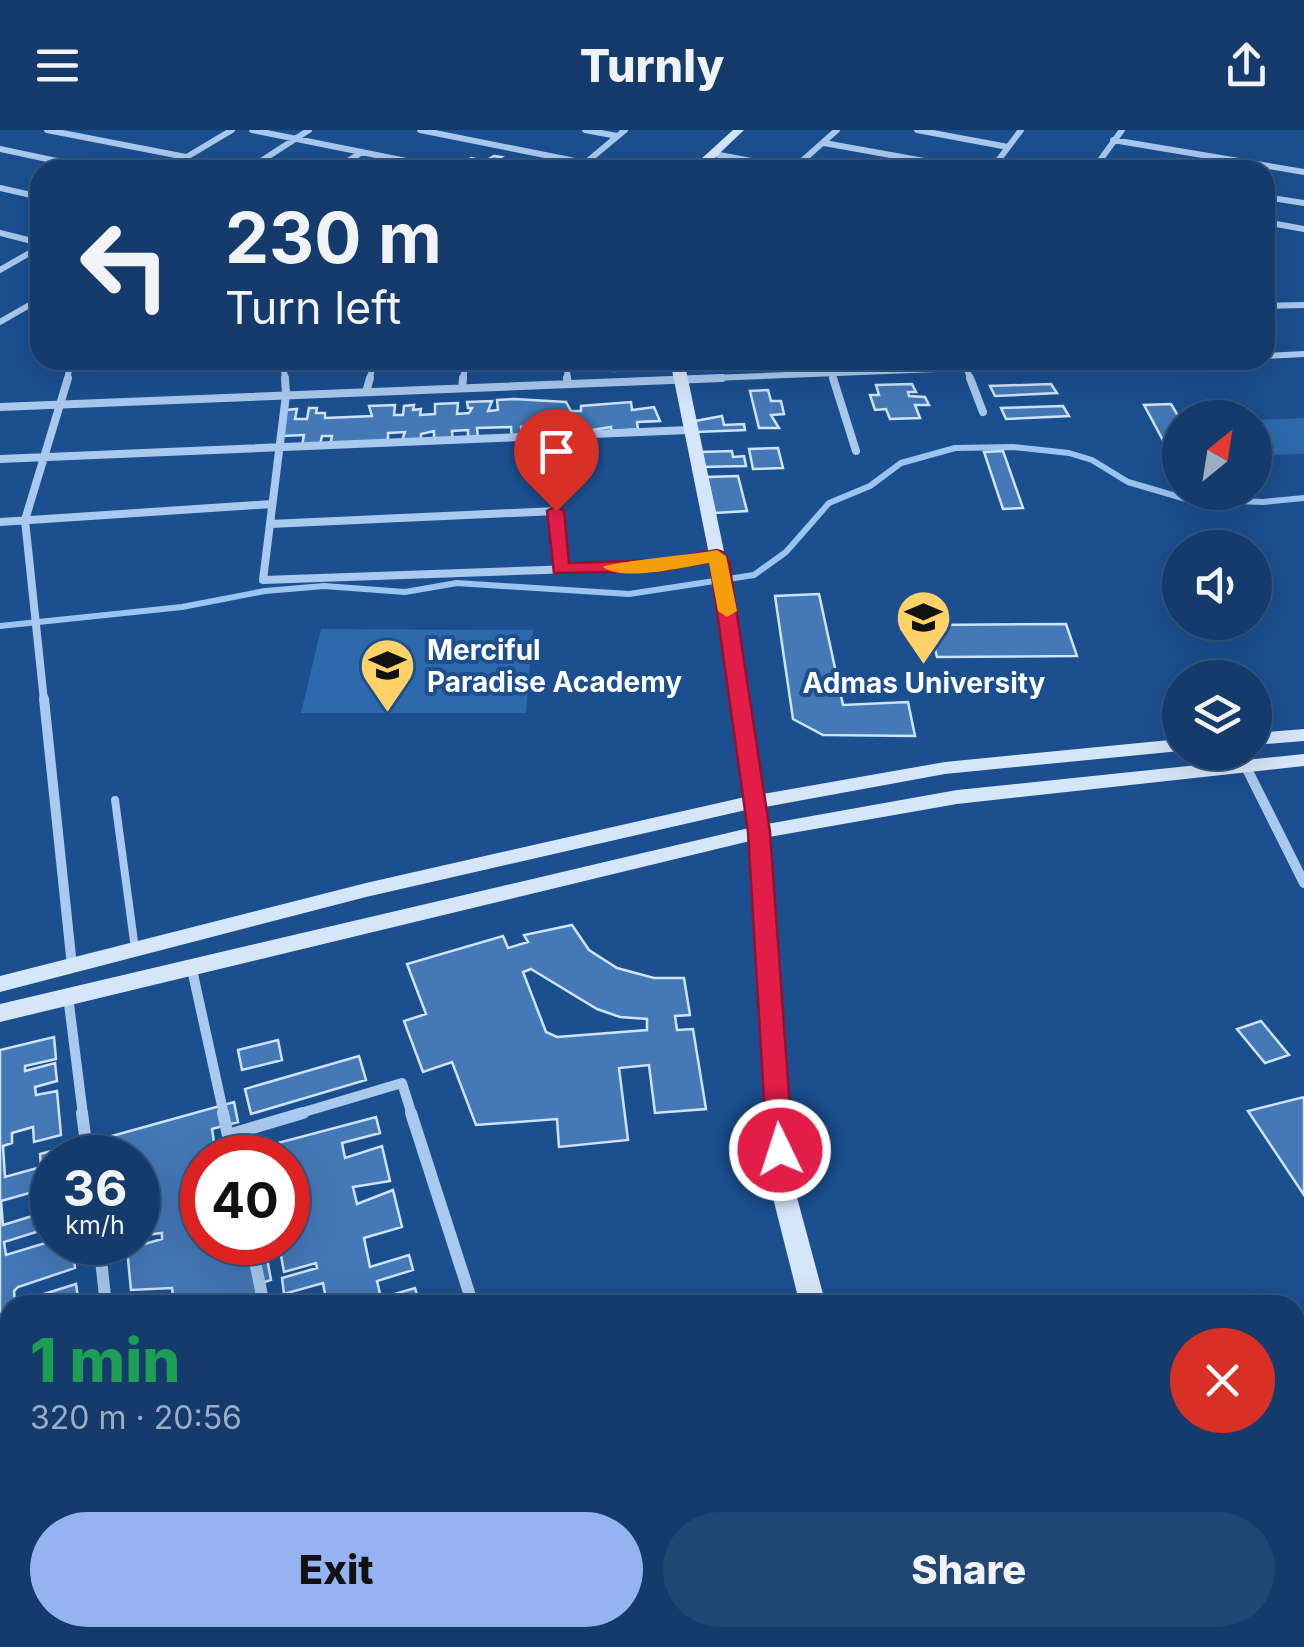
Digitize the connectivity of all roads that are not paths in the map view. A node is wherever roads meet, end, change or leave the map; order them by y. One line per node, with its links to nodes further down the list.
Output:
1 (48, 130): 21 (street)
2 (232, 130): 21 (street)
3 (252, 130): 14 (street)
4 (309, 130): 14 (street)
5 (420, 130): 27 (street)
6 (585, 130): 13 (street)
7 (624, 130): 13 (street)
8 (739, 130): 20 (street)
9 (837, 130): 16 (street)
10 (916, 130): 17 (street)
11 (1021, 130): 17 (street)
12 (1122, 130): 15 (street)
13 (617, 136): 28 (street)
14 (296, 139): 19 (street); 24 (street)
15 (1113, 140): 34 (street); 35 (street)
16 (824, 143): 31 (street); 32 (street)
17 (1008, 147): 33 (street)
18 (0, 149): 22 (street)
19 (362, 152): 25 (street); 26 (street)
20 (714, 154): 29 (street); 30 (street)
21 (186, 157): 23 (street)
22 (51, 160)
23 (181, 160)
24 (263, 160)
25 (350, 160)
26 (401, 160)
27 (570, 160)
28 (589, 160)
29 (707, 160)
30 (744, 160)
31 (806, 160)
32 (918, 160)
33 (998, 160)
34 (1100, 160)
35 (1232, 160)
36 (1275, 167): 37 (street)
37 (1304, 172)
38 (1, 189): 39 (street)
39 (30, 195)
40 (1275, 199): 41 (street)
41 (1304, 204)
42 (1275, 224): 43 (street)
43 (1304, 229)
44 (0, 233): 45 (street)
45 (30, 242)
46 (30, 251): 47 (street)
47 (0, 270)
48 (30, 304): 51 (street)
49 (1275, 306): 50 (street)
50 (1304, 306)
51 (0, 322)
52 (1304, 354): 53 (street)
53 (1275, 355)
54 (69, 370): 68 (street)
55 (284, 370): 67 (street)
56 (372, 370): 66 (street)
57 (465, 370): 65 (street)
58 (567, 370): 64 (street)
59 (678, 370): 63 (street)
60 (876, 370): 62 (street)
61 (967, 370): 70 (street)
62 (831, 373): 63 (street); 74 (street)
63 (680, 379): 64 (street); 71 (street)
64 (568, 384): 65 (street)
65 (462, 388): 66 (street)
66 (366, 392): 67 (street)
67 (286, 395): 68 (street); 73 (street)
68 (64, 405): 69 (street); 75 (street)
69 (0, 407)
70 (983, 412)
71 (689, 430): 72 (street); 82 (street)
72 (549, 436): 73 (street); 78 (street)
73 (280, 447): 75 (street); 77 (street)
74 (856, 452)
75 (41, 457): 76 (street); 79 (street)
76 (0, 459)
77 (272, 504): 79 (street); 81 (street)
78 (556, 511): 81 (street); 83 (street)
79 (24, 520): 80 (street); 99 (street)
80 (0, 522)
81 (270, 524): 83 (street)
82 (718, 559): 83 (street); 92 (street)
83 (561, 569)
84 (1304, 735): 85 (street)
85 (1272, 738)
86 (1162, 747): 92 (street)
87 (1304, 760): 88 (street)
88 (1272, 763)
89 (1199, 770): 93 (street)
90 (1247, 770): 94 (street)
91 (115, 800): 97 (lane)
92 (754, 802): 93 (street); 95 (street)
93 (759, 832): 96 (street); 110 (street)
94 (1304, 883)
95 (366, 890): 96 (street); 97 (street)
96 (375, 922): 98 (street)
97 (135, 950): 99 (street)
98 (191, 965): 101 (street); 104 (street)
99 (72, 966): 100 (street)
100 (0, 984)
101 (68, 996): 102 (street); 103 (street)
102 (0, 1013)
103 (85, 1135)
104 (228, 1135): 109 (street)
105 (101, 1265): 107 (street)
106 (256, 1265): 108 (street)
107 (105, 1295)
108 (262, 1295)
109 (470, 1295)
110 (810, 1295)

